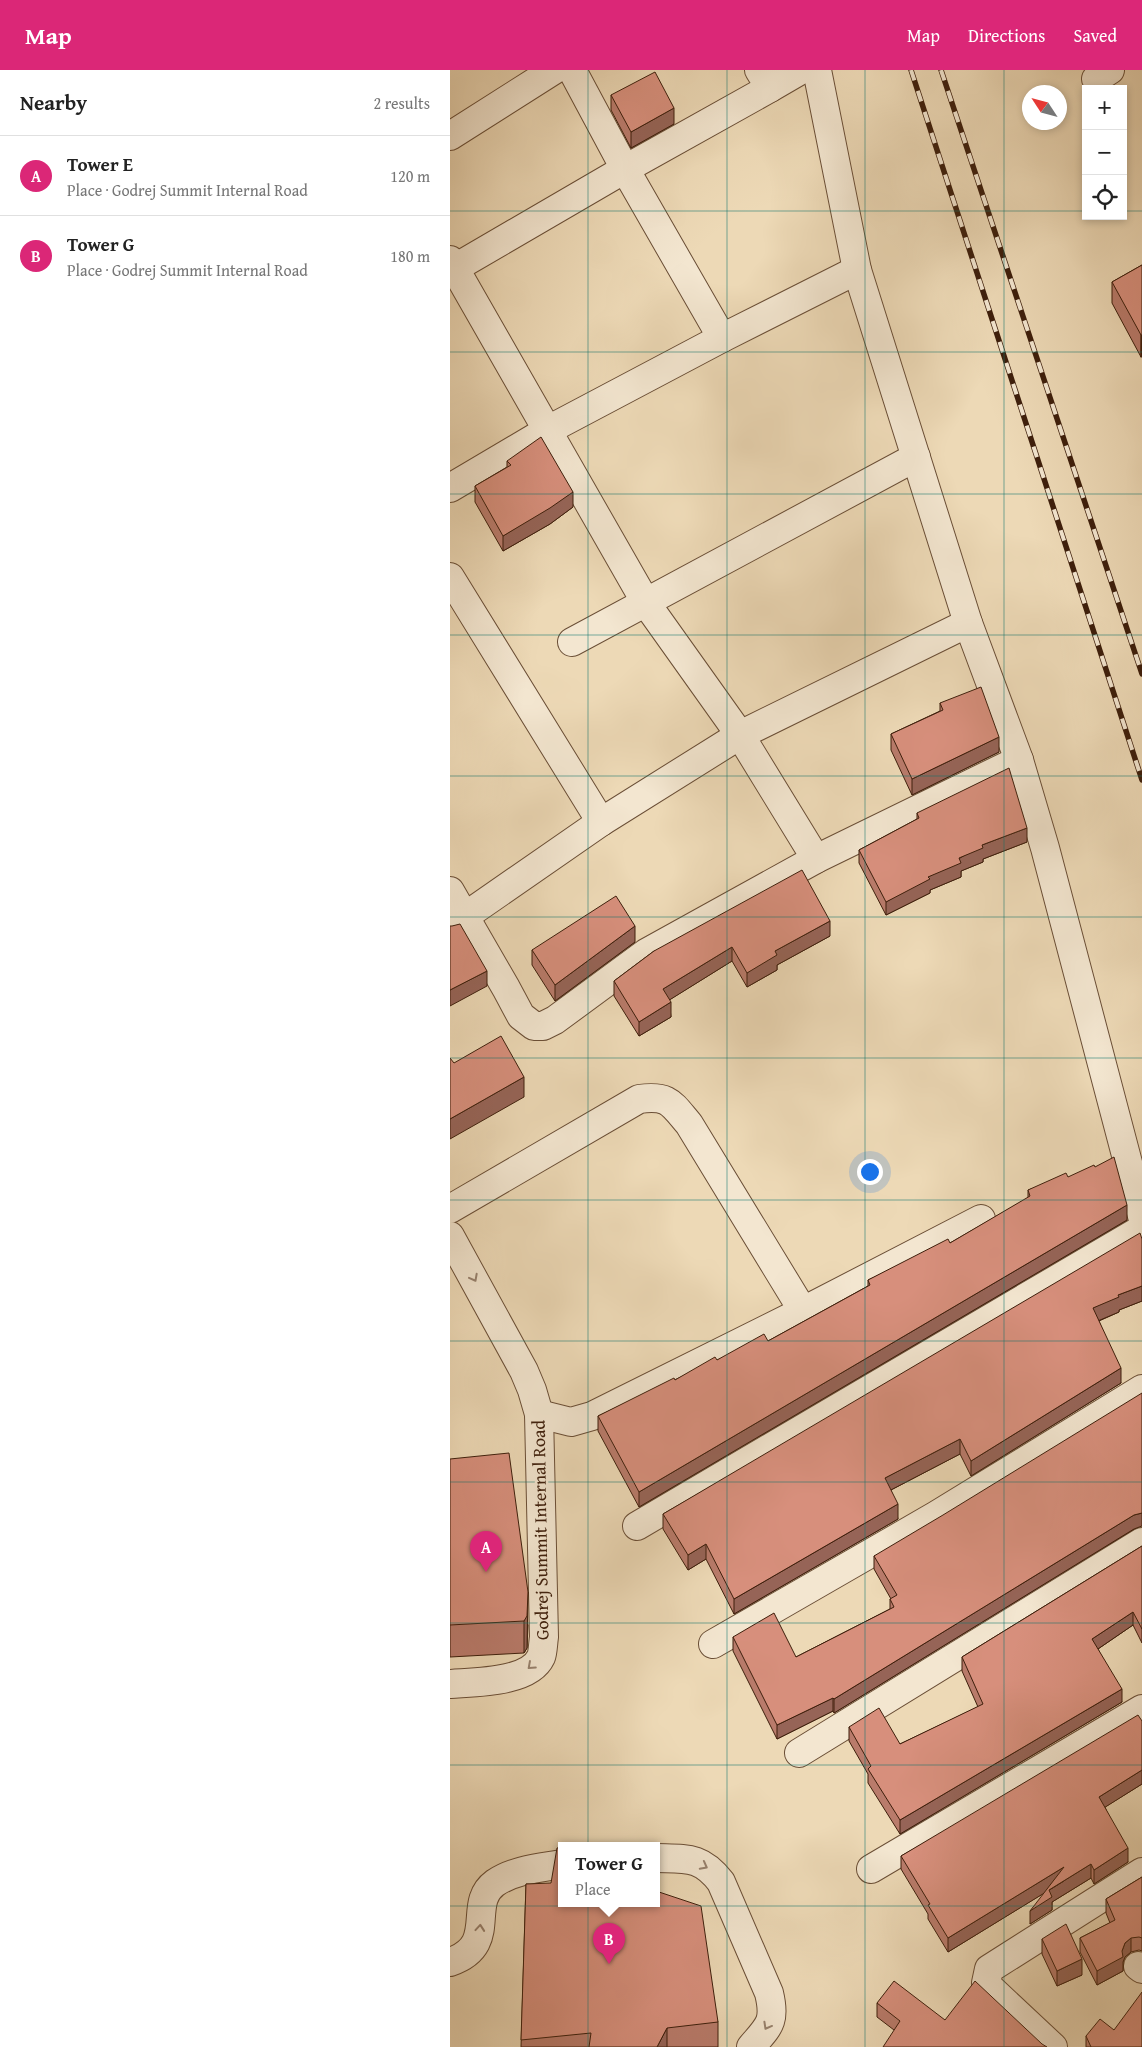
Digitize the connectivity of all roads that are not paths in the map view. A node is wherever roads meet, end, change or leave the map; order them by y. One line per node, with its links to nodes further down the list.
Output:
1 (554, 70): 6 (street)
2 (572, 70): 7 (street)
3 (800, 70): 5 (street)
4 (817, 70): 9 (street)
5 (764, 79): 7 (street)
6 (450, 136)
7 (625, 169): 8 (street); 10 (street)
8 (453, 264): 11 (street)
9 (858, 270): 10 (street); 12 (street)
10 (722, 338): 11 (street)
11 (548, 430): 13 (street); 15 (street)
12 (916, 456): 15 (street); 16 (street)
13 (450, 488)
14 (450, 577): 20 (street)
15 (646, 603): 17 (street); 18 (street)
16 (968, 622): 18 (street); 19 (street)
17 (572, 642)
18 (740, 734): 20 (street); 21 (street)
19 (1019, 760): 21 (street); 25 (street)
20 (601, 822): 23 (street)
21 (816, 860): 23 (street)
22 (450, 891): 23 (street)
23 (458, 922)
24 (450, 1209): 29 (street)
25 (1142, 1216)
26 (981, 1219): 29 (street)
27 (1142, 1229): 32 (street)
28 (450, 1236): 31 (street, Godrej Summit Internal Road, one-way to 31)
29 (804, 1311): 31 (street)
30 (1142, 1389): 34 (street)
31 (539, 1414): 35 (street, Godrej Summit Internal Road, one-way to 35)
32 (637, 1526)
33 (1142, 1542): 37 (street)
34 (713, 1644)
35 (450, 1684)
36 (1142, 1709): 40 (street)
37 (800, 1753)
38 (660, 1858): 43 (street, one-way to 43)
39 (558, 1865): 42 (street, one-way to 39)
40 (871, 1869)
41 (1142, 1872): 44 (street)
42 (450, 1962)
43 (752, 2047)
44 (1053, 2047)

